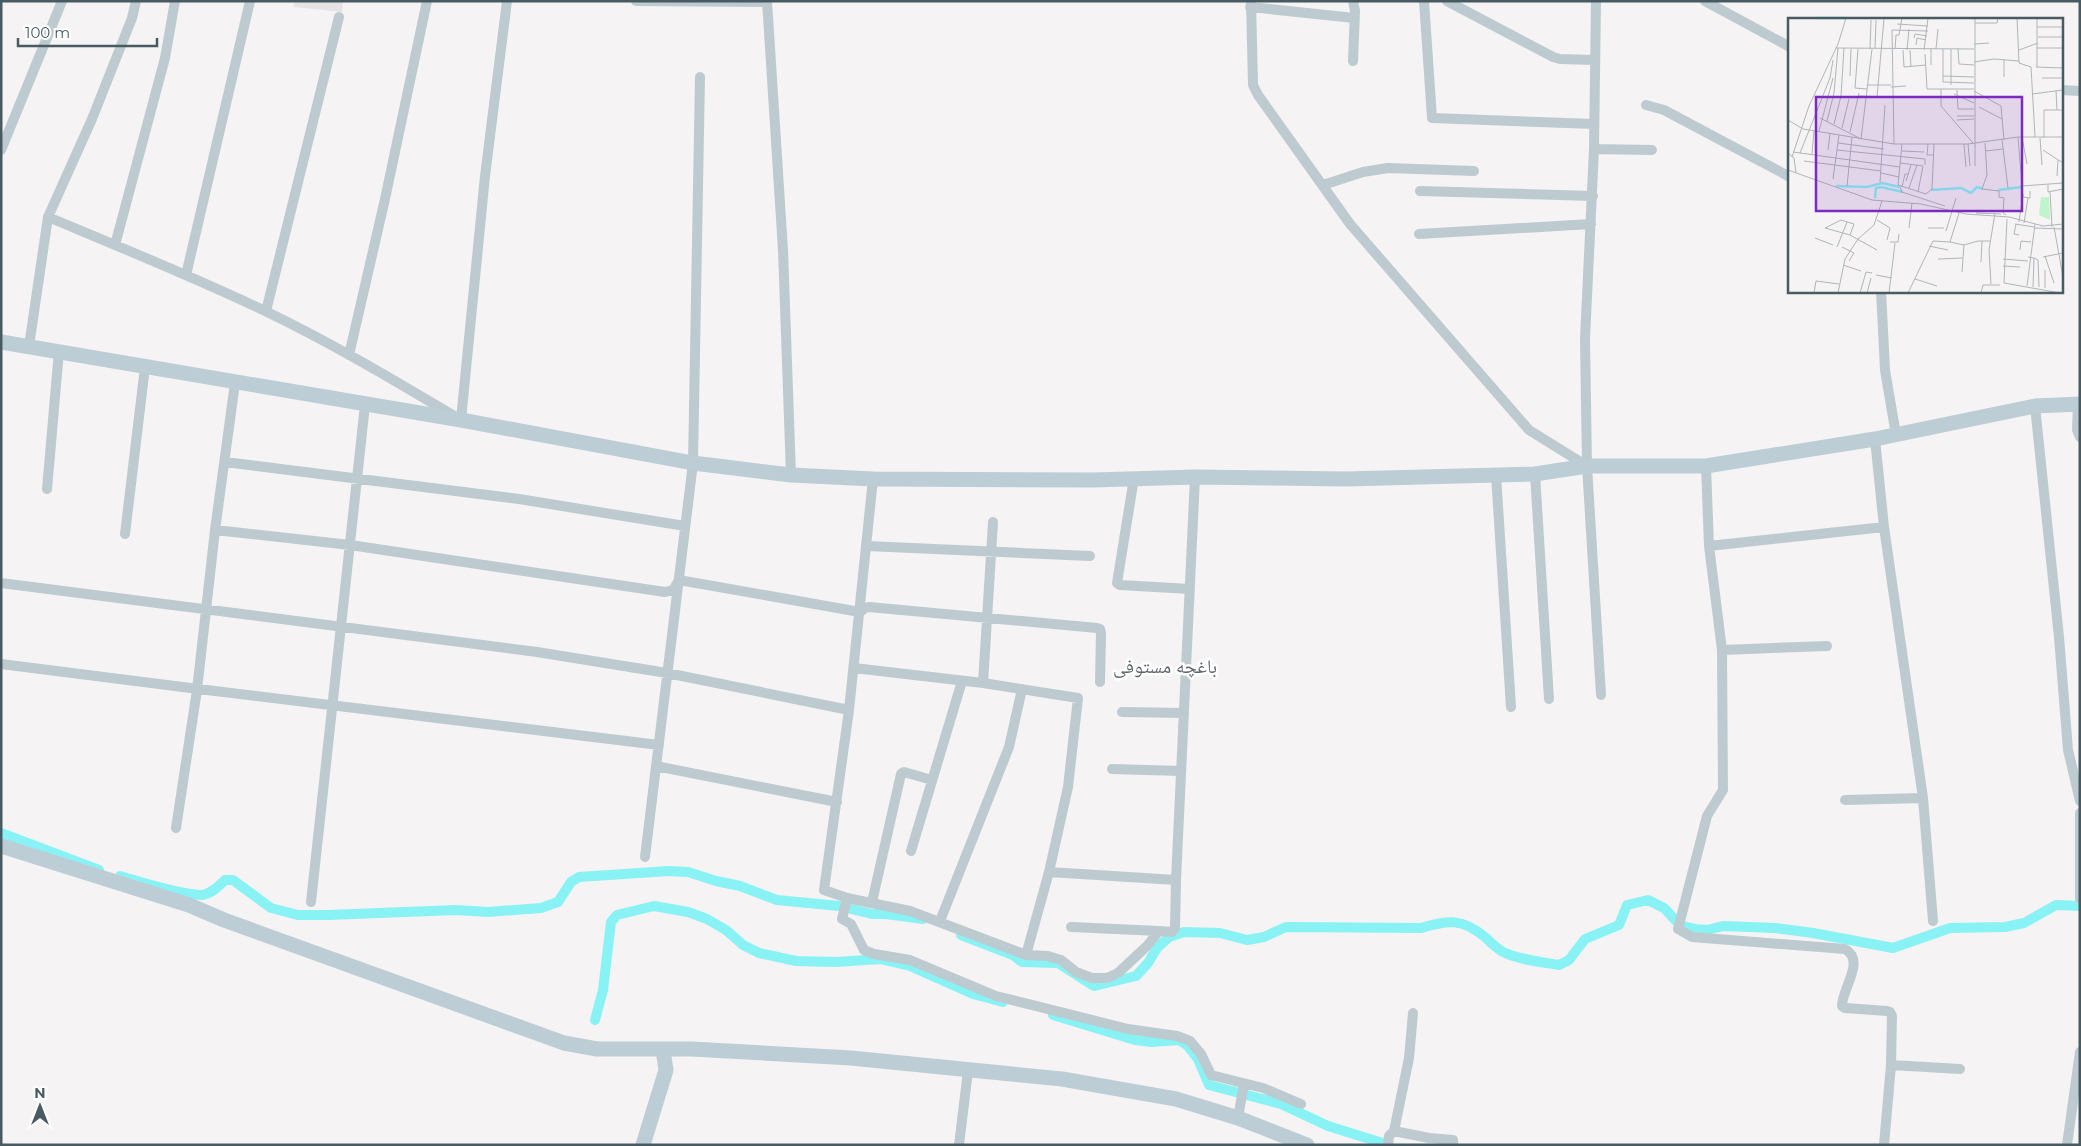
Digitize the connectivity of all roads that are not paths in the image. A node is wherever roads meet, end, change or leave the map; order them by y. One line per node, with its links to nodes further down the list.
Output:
1 (62, 1): 26 (street)
2 (136, 1): 33 (street)
3 (175, 1): 36 (street)
4 (250, 1): 37 (street)
5 (427, 1): 43 (street)
6 (507, 1): 49 (street)
7 (636, 1): 13 (street)
8 (1353, 1): 16 (street)
9 (1424, 1): 24 (street)
10 (1447, 1): 18 (street)
11 (1596, 1): 18 (street)
12 (1705, 1): 17 (street)
13 (767, 2): 58 (street)
14 (1250, 4): 16 (street); 30 (street)
15 (339, 17): 39 (street)
16 (1354, 18): 19 (street)
17 (1788, 46)
18 (1594, 60): 24 (street)
19 (1353, 61)
20 (700, 77): 54 (street)
21 (2064, 90): 22 (street)
22 (2080, 91)
23 (1646, 105): 29 (street)
24 (1594, 124): 25 (street)
25 (1594, 149): 27 (street); 32 (street)
26 (1, 150)
27 (1652, 150)
28 (1474, 171): 30 (street)
29 (1788, 176)
30 (1323, 185): 55 (street)
31 (1420, 191): 32 (street)
32 (1593, 196): 34 (street)
33 (48, 217): 36 (street); 41 (street)
34 (1592, 224): 35 (street); 55 (street)
35 (1419, 234)
36 (115, 245): 37 (street)
37 (186, 275): 39 (street)
38 (1881, 292): 50 (street)
39 (266, 311): 43 (street)
40 (1, 342): 41 (street)
41 (29, 346): 42 (street)
42 (59, 351): 44 (street); 64 (street)
43 (349, 355): 49 (street)
44 (145, 367): 45 (street); 69 (street)
45 (235, 383): 47 (street); 53 (street)
46 (2079, 404): 48 (street); 51 (street)
47 (365, 405): 49 (street); 61 (street)
48 (2035, 406): 50 (street); 106 (street)
49 (461, 420): 54 (street)
50 (1896, 435): 52 (street)
51 (2080, 437)
52 (1875, 439): 56 (street); 67 (street)
53 (225, 462): 61 (street); 68 (street)
54 (693, 463): 58 (street); 66 (street)
55 (1587, 466): 56 (street); 57 (street); 92 (street)
56 (1706, 466): 72 (street)
57 (1535, 474): 59 (street); 93 (street)
58 (791, 475): 63 (street)
59 (1496, 475): 60 (street); 95 (street)
60 (1195, 477): 62 (street); 77 (street)
61 (357, 478): 66 (street); 70 (street)
62 (1134, 478): 63 (street); 77 (street)
63 (873, 479): 71 (street)
64 (47, 489)
65 (993, 522): 73 (street)
66 (685, 526): 75 (street)
67 (1884, 527): 72 (street); 104 (street)
68 (215, 530): 70 (street); 78 (street)
69 (125, 534)
70 (350, 545): 75 (street); 81 (street)
71 (867, 546): 73 (street); 79 (street)
72 (1709, 546): 83 (street)
73 (991, 552): 74 (street); 80 (street)
74 (1090, 556)
75 (679, 580): 79 (street); 86 (street)
76 (1, 583): 78 (street)
77 (1190, 589): 98 (street)
78 (207, 610): 81 (street); 91 (street)
79 (860, 612): 80 (street); 85 (street)
80 (986, 618): 88 (street); 89 (street)
81 (341, 627): 86 (street); 94 (street)
82 (1828, 646): 83 (street)
83 (1722, 650): 127 (street)
84 (1, 664): 91 (street)
85 (854, 668): 87 (street); 96 (street)
86 (668, 673): 96 (street); 99 (street)
87 (962, 681): 89 (street); 103 (street)
88 (1100, 682)
89 (984, 684): 90 (street)
90 (1022, 689): 113 (street); 119 (street)
91 (198, 690): 94 (street); 109 (street)
92 (1601, 695)
93 (1549, 699)
94 (333, 704): 99 (street); 117 (street)
95 (1511, 707)
96 (849, 710): 107 (street)
97 (1122, 712): 98 (street)
98 (1184, 713): 102 (street)
99 (658, 745): 100 (street)
100 (656, 766): 107 (street); 112 (street)
101 (1112, 769): 102 (street)
102 (1181, 772): 114 (street)
103 (932, 780): 111 (street); 118 (street)
104 (1923, 798): 105 (street); 120 (street)
105 (1845, 800)
106 (2080, 800)
107 (837, 802): 115 (street)
108 (2080, 813): 116 (street)
109 (176, 828)
110 (1, 846): 125 (street)
111 (911, 851)
112 (645, 858)
113 (1049, 872): 114 (street); 123 (street)
114 (1176, 880): 122 (street)
115 (847, 898): 118 (street); 130 (street)
116 (2080, 899)
117 (311, 902)
118 (872, 902): 119 (street)
119 (940, 921): 123 (street)
120 (1933, 921)
121 (1071, 927): 122 (street)
122 (1159, 931): 123 (street)
123 (1026, 955)
124 (1413, 1014): 133 (street)
125 (663, 1050): 129 (street); 135 (street)
126 (2080, 1052): 139 (street)
127 (1891, 1065): 128 (street); 138 (street)
128 (1960, 1069)
129 (968, 1071): 132 (street); 136 (street)
130 (1244, 1084): 131 (street); 132 (street)
131 (1301, 1104)
132 (1240, 1111): 137 (street)
133 (1390, 1137): 134 (street)
134 (1453, 1142)
135 (643, 1145)
136 (959, 1145)
137 (1307, 1145)
138 (1884, 1145)
139 (2067, 1145)

